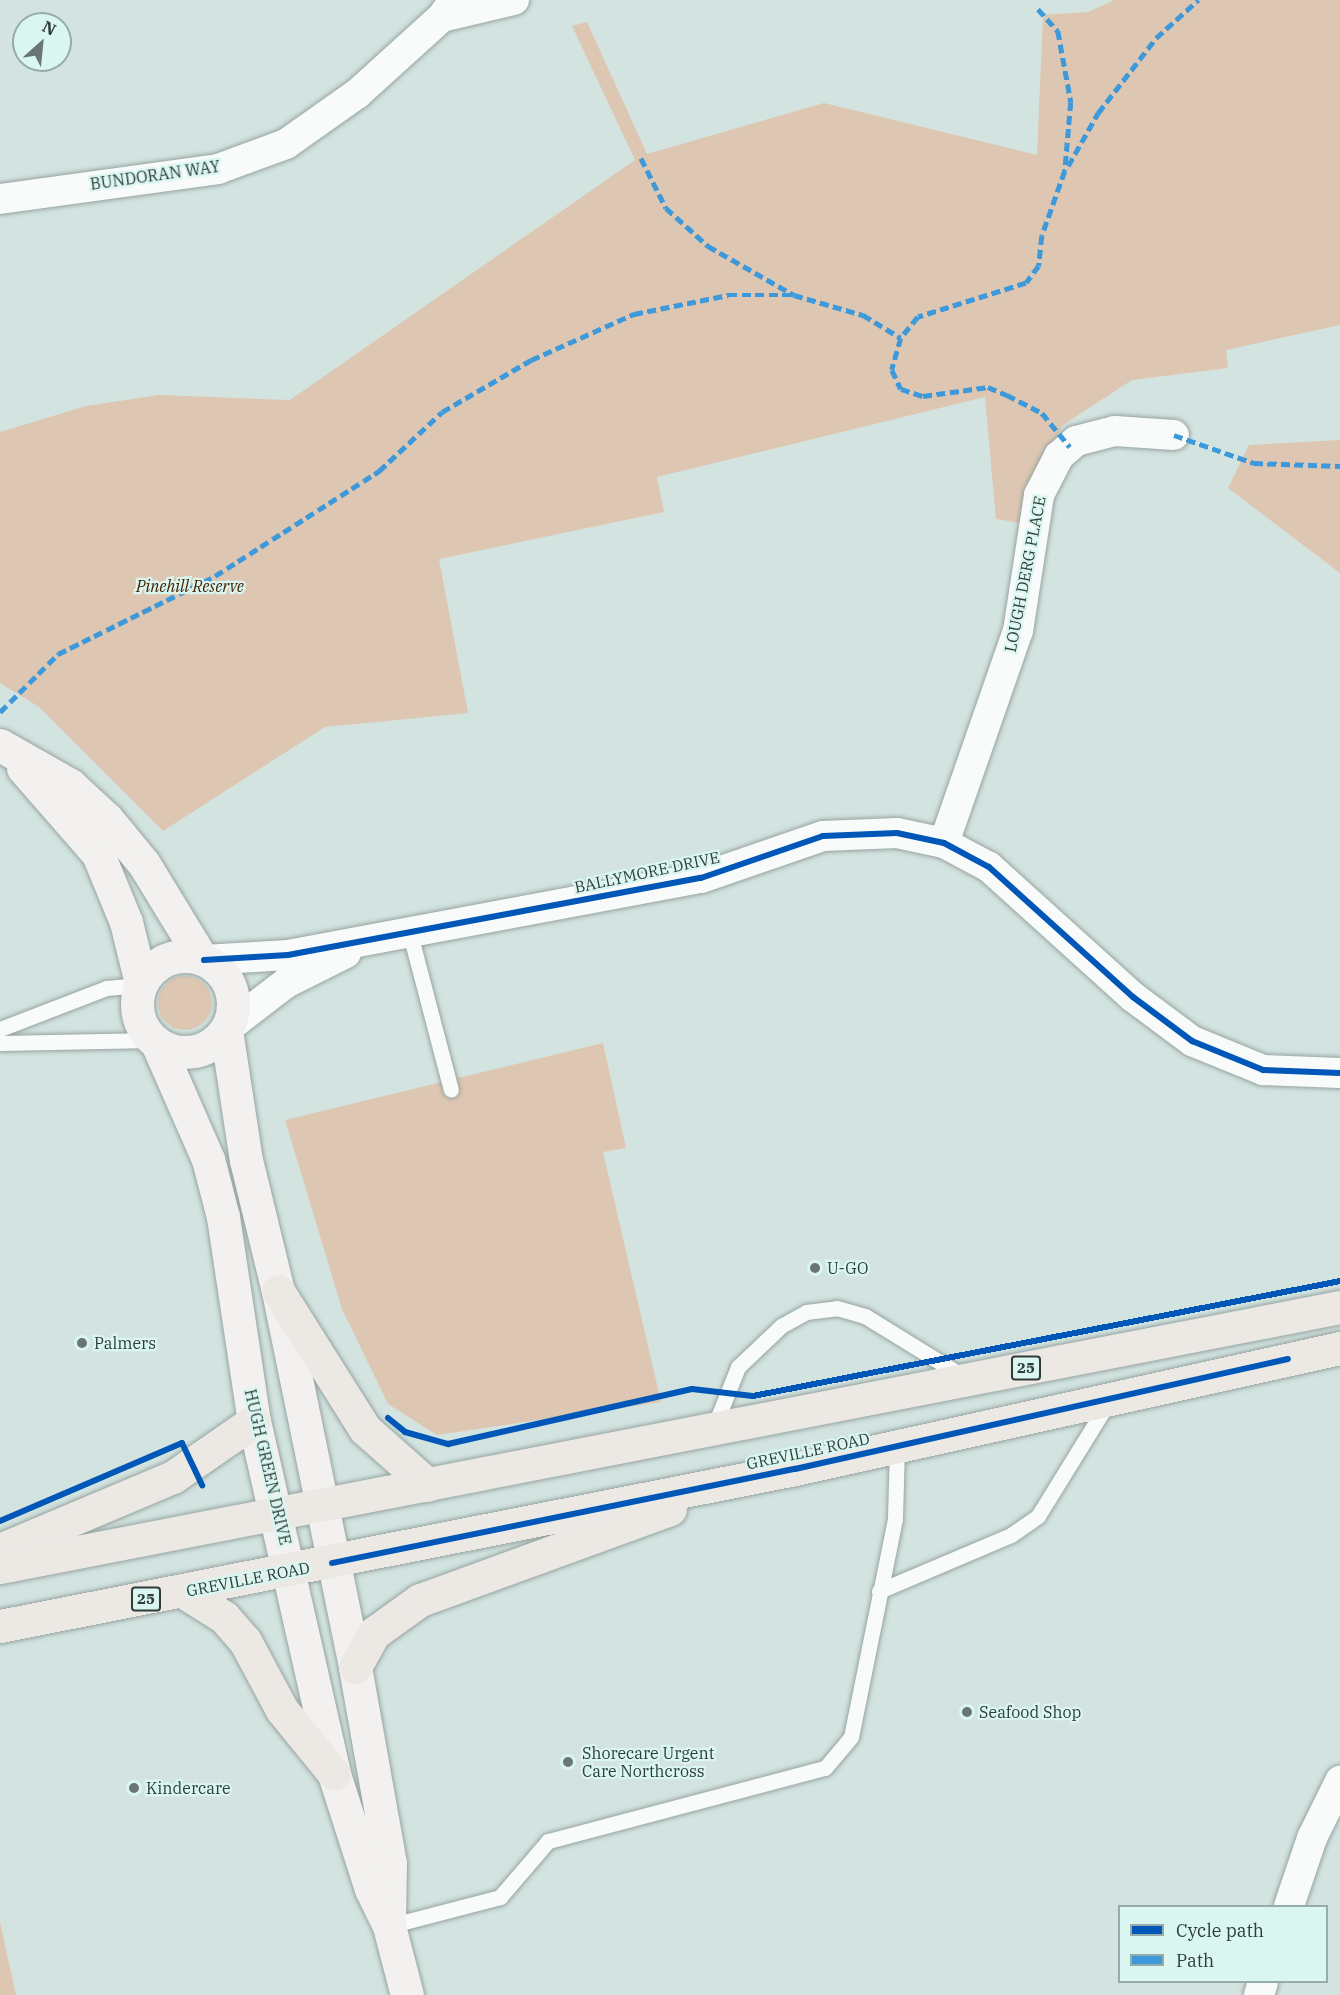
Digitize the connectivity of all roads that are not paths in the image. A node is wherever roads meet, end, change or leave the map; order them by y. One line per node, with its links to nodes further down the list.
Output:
1 (514, 0): 2 (street, BUNDORAN WAY)
2 (448, 8): 3 (street, BUNDORAN WAY)
3 (0, 199)
4 (1174, 435): 6 (street, LOUGH DERG PLACE)
5 (5, 749): 8 (main road); 9 (main road)
6 (944, 843): 7 (street, BALLYMORE DRIVE); 14 (street, BALLYMORE DRIVE)
7 (396, 932): 8 (street, BALLYMORE DRIVE); 11 (street, BALLYMORE DRIVE); 15 (lane)
8 (203, 959): 9 (main road); 11 (main road)
9 (141, 984): 10 (lane); 12 (main road)
10 (0, 1029)
11 (226, 1029): 12 (main road); 16 (main road, HUGH GREEN DRIVE)
12 (155, 1041): 13 (lane); 21 (main road, HUGH GREEN DRIVE)
13 (0, 1043)
14 (1340, 1073)
15 (451, 1090)
16 (278, 1291): 25 (main road); 26 (main road, HUGH GREEN DRIVE)
17 (1340, 1307): 19 (main road, 25)
18 (1340, 1348): 20 (main road, GREVILLE ROAD / 25)
19 (968, 1380): 22 (main road, 25); 22 (lane)
20 (1110, 1398): 23 (main road, GREVILLE ROAD / 25); 32 (lane)
21 (254, 1421): 27 (main road, HUGH GREEN DRIVE); 28 (main road)
22 (713, 1430): 25 (main road, 25)
23 (897, 1446): 24 (main road, GREVILLE ROAD / 25); 32 (lane)
24 (795, 1468): 29 (main road, GREVILLE ROAD / 25); 35 (main road)
25 (428, 1485): 26 (main road, 25)
26 (319, 1507): 27 (main road, 25); 29 (main road, HUGH GREEN DRIVE)
27 (278, 1514): 30 (main road, 25); 31 (main road, HUGH GREEN DRIVE)
28 (0, 1550)
29 (332, 1563): 31 (main road, GREVILLE ROAD / 25); 35 (main road, HUGH GREEN DRIVE)
30 (0, 1567)
31 (292, 1571): 33 (main road, GREVILLE ROAD / 25); 36 (main road, HUGH GREEN DRIVE)
32 (879, 1590): 39 (lane)
33 (184, 1592): 34 (main road, GREVILLE ROAD / 25); 36 (main road)
34 (0, 1626)
35 (355, 1667): 39 (main road, HUGH GREEN DRIVE)
36 (334, 1774): 39 (main road, HUGH GREEN DRIVE)
37 (1340, 1781): 38 (street)
38 (1289, 1905)
39 (389, 1926): 40 (main road, HUGH GREEN DRIVE)
40 (407, 1995)

